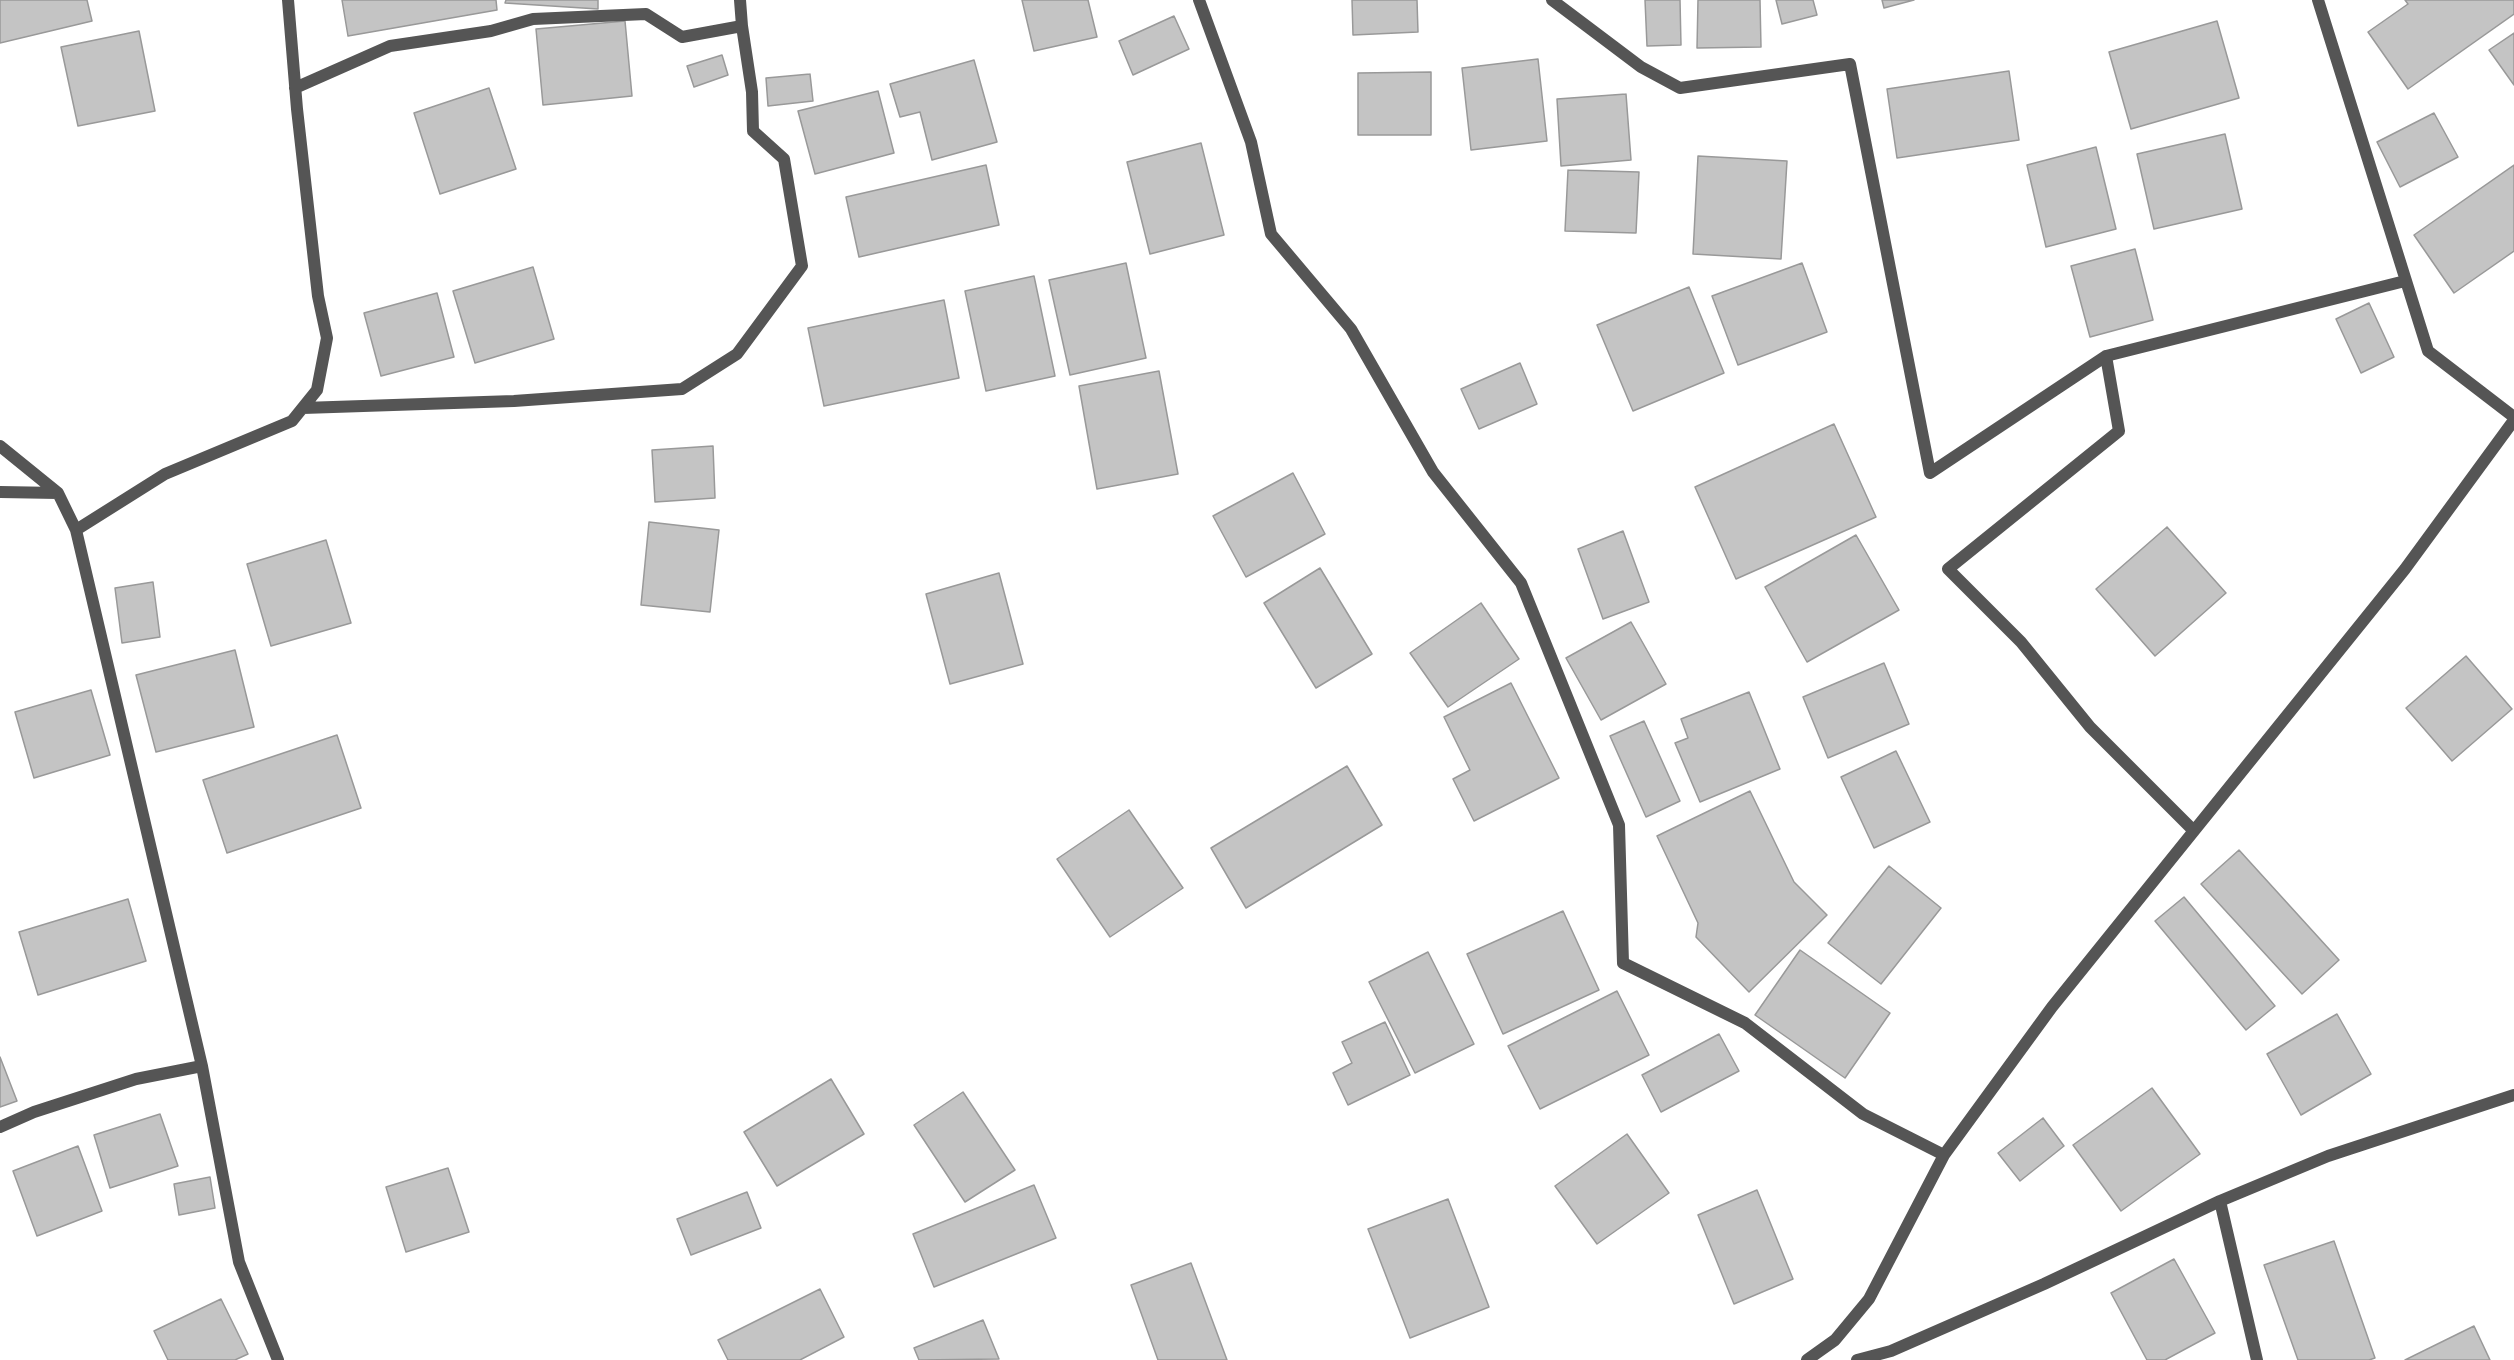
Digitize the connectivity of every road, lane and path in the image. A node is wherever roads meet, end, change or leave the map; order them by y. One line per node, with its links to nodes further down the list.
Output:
1 (288, 0): 7 (street)
2 (740, 0): 6 (street)
3 (1199, 0): 20 (street)
4 (1552, 0): 9 (street)
5 (2318, 0): 8 (street)
6 (742, 26): 7 (street); 10 (street)
7 (295, 87): 10 (street)
8 (2405, 281): 9 (street); 11 (street)
9 (2106, 356): 16 (street)
10 (303, 408): 15 (street)
11 (2514, 418): 16 (street)
12 (0, 446): 14 (street)
13 (0, 492): 14 (street)
14 (58, 493): 15 (street)
15 (76, 530): 17 (street)
16 (2194, 831): 20 (street)
17 (202, 1066): 19 (street); 22 (street)
18 (2514, 1095): 21 (street)
19 (0, 1127)
20 (1944, 1155): 23 (street)
21 (2220, 1201): 24 (street); 25 (street)
22 (278, 1360)
23 (1807, 1360)
24 (1857, 1360)
25 (2257, 1360)

